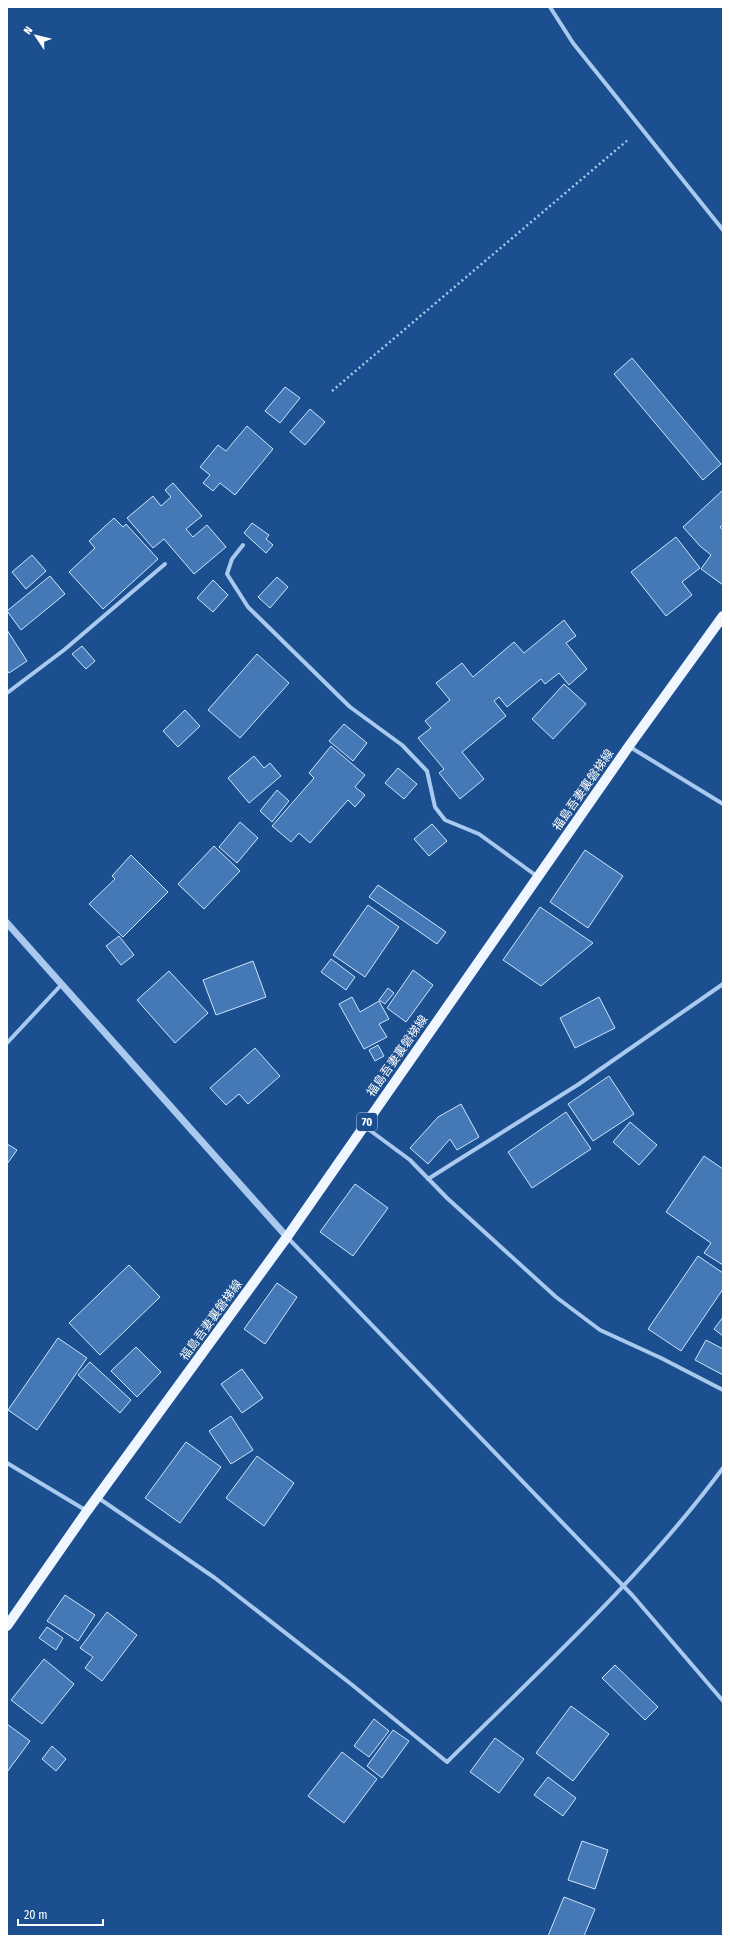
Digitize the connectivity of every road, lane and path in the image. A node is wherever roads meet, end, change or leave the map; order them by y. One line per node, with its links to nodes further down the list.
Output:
1 (550, 7): 2 (street)
2 (641, 129): 3 (street); 4 (path)
3 (723, 230)
4 (332, 391)
5 (243, 545): 11 (street)
6 (166, 564): 8 (street)
7 (723, 616): 9 (main road, 福島吾妻裏磐梯線 / 70)
8 (7, 693)
9 (629, 746): 10 (street); 11 (main road, 福島吾妻裏磐梯線 / 70)
10 (723, 804)
11 (538, 877): 16 (main road, 福島吾妻裏磐梯線 / 70)
12 (7, 923): 13 (street)
13 (62, 984): 15 (street); 18 (street)
14 (723, 984): 17 (street)
15 (7, 1043)
16 (364, 1126): 17 (street); 18 (main road, 福島吾妻裏磐梯線 / 70)
17 (428, 1179): 19 (street)
18 (287, 1237): 22 (main road, 福島吾妻裏磐梯線 / 70); 24 (street)
19 (723, 1390)
20 (7, 1463): 23 (street)
21 (723, 1468): 24 (street)
22 (97, 1497): 23 (main road, 福島吾妻裏磐梯線 / 70); 24 (street)
23 (87, 1511): 25 (main road, 福島吾妻裏磐梯線 / 70)
24 (624, 1587): 26 (street)
25 (7, 1626)
26 (723, 1701)

